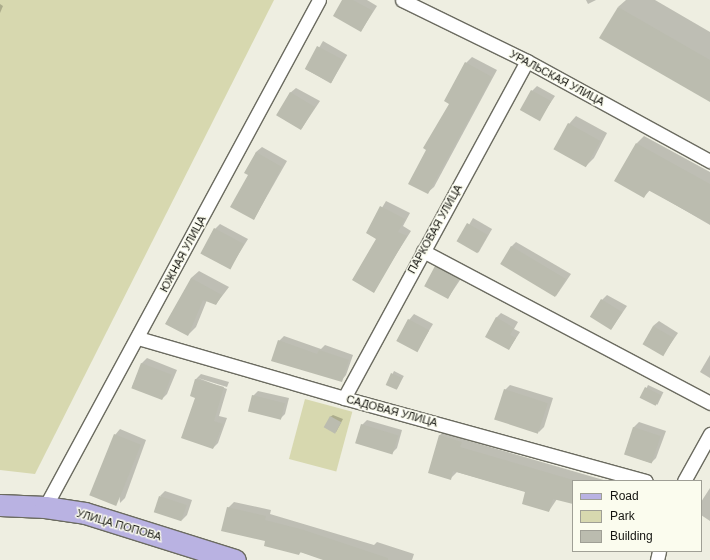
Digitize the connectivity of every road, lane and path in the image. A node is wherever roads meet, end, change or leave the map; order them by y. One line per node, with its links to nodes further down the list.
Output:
1 (319, 0): 6 (street, ЮЖНАЯ УЛИЦА)
2 (402, 0): 3 (street, УРАЛЬСКАЯ УЛИЦА)
3 (527, 61): 4 (street, УРАЛЬСКАЯ УЛИЦА); 5 (street, ПАРКОВАЯ УЛИЦА)
4 (710, 161)
5 (423, 251): 7 (street, ПАРКОВАЯ УЛИЦА); 8 (street)
6 (138, 338): 7 (street, САДОВАЯ УЛИЦА); 13 (street, ЮЖНАЯ УЛИЦА)
7 (344, 398): 10 (street, САДОВАЯ УЛИЦА)
8 (710, 403)
9 (710, 434): 11 (street)
10 (642, 480)
11 (685, 480)
12 (0, 506): 13 (main road, УЛИЦА ПОПОВА)
13 (45, 507): 14 (main road, УЛИЦА ПОПОВА)
14 (235, 560)

